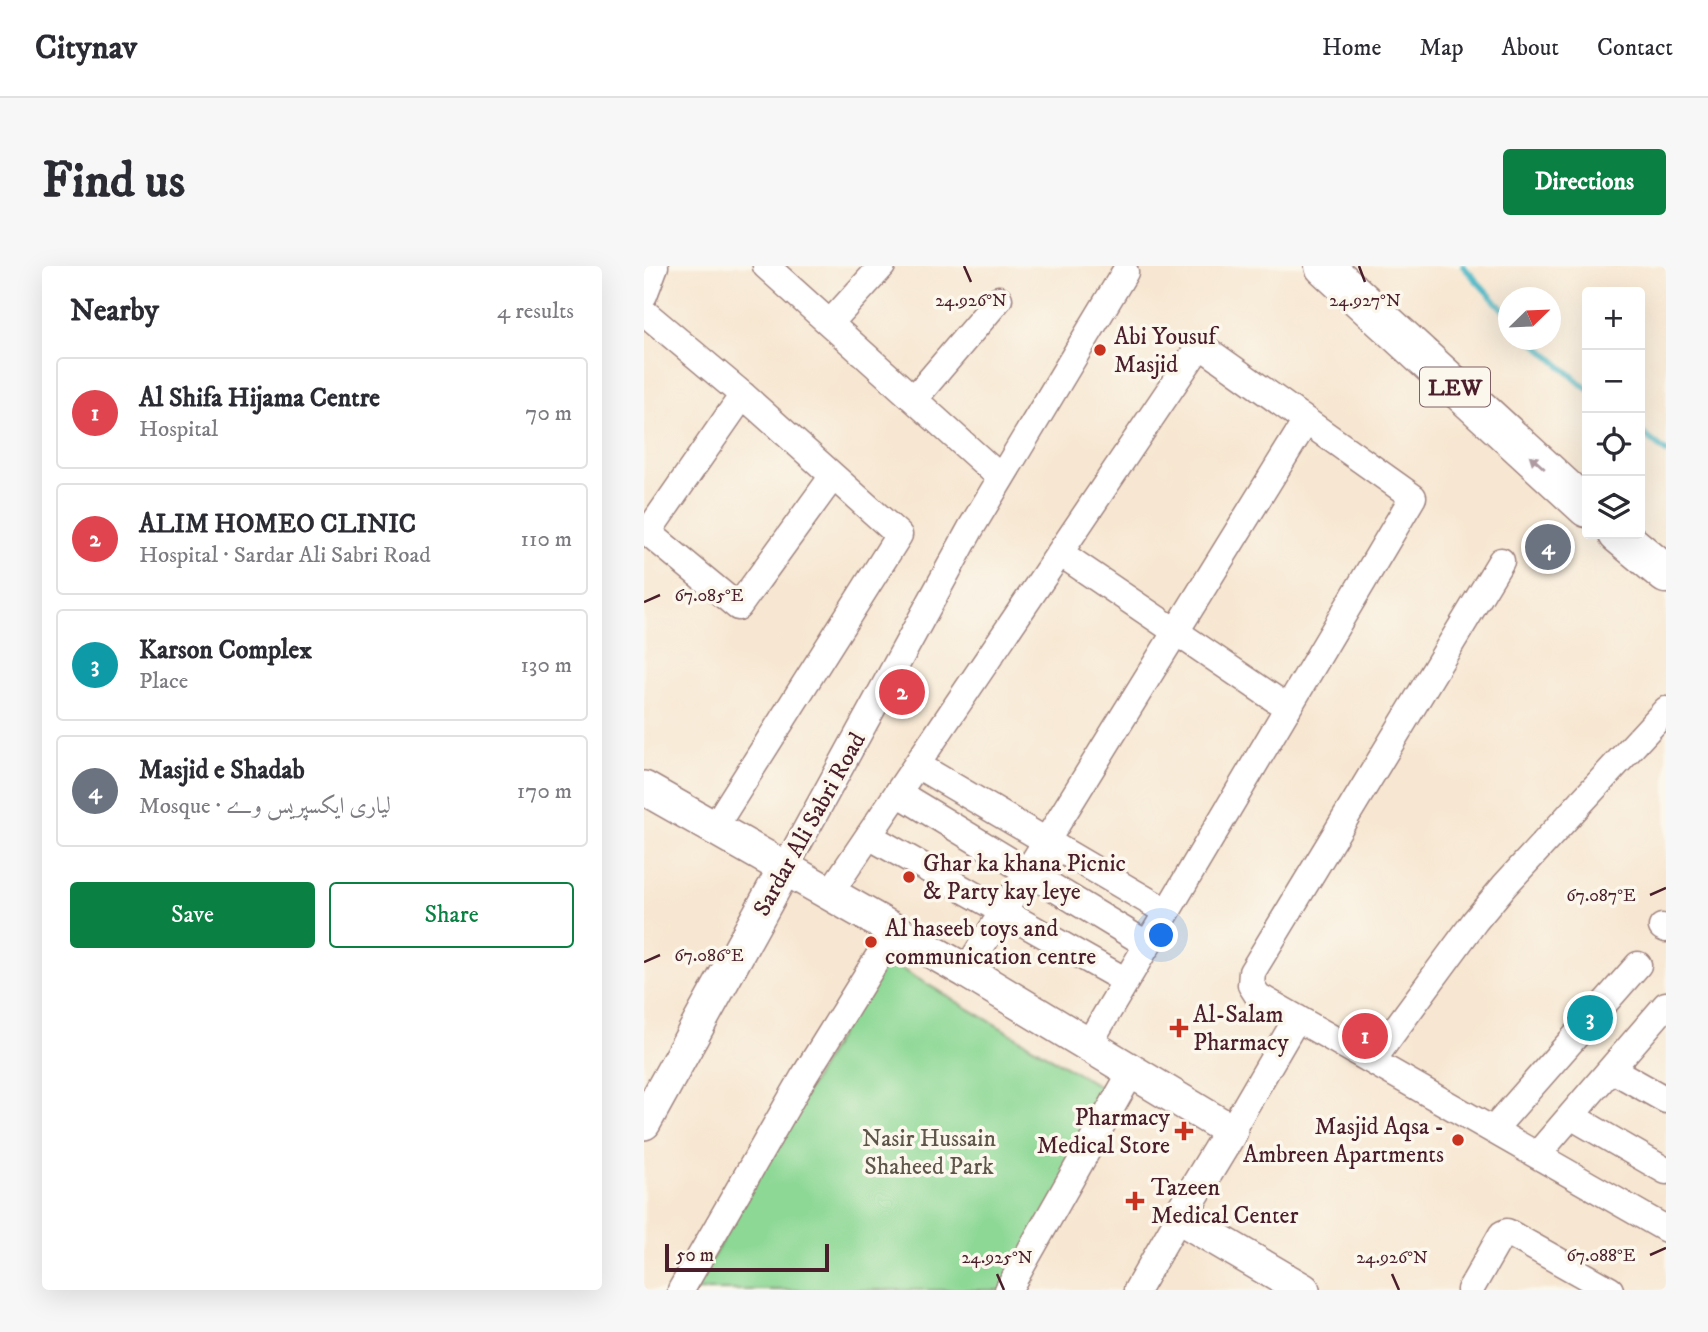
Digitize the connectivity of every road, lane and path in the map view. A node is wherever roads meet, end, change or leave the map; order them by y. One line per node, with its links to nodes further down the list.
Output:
1 (655, 266): 6 (street)
2 (766, 266): 9 (street)
3 (882, 266): 9 (street)
4 (1324, 266): 15 (highway, LEW, one-way to 4)
5 (1125, 272): 14 (street, Sardar Ali Sabri Road)
6 (644, 295)
7 (999, 299): 11 (street)
8 (644, 312): 10 (street)
9 (830, 323): 11 (street)
10 (743, 395): 13 (street); 16 (street)
11 (914, 399): 14 (street)
12 (1306, 421): 18 (street); 21 (street); 22 (street)
13 (833, 476): 16 (street); 27 (street)
14 (1001, 478): 30 (street, Sardar Ali Sabri Road)
15 (1582, 503)
16 (646, 530)
17 (1624, 539): 20 (highway)
18 (1060, 553): 21 (street); 24 (street)
19 (1501, 561): 41 (street)
20 (1666, 574)
21 (1176, 631): 22 (street); 29 (street)
22 (1288, 708): 34 (street)
23 (1666, 710): 43 (street)
24 (917, 765): 26 (street); 29 (street)
25 (644, 789): 27 (street)
26 (898, 793): 28 (street); 31 (street)
27 (714, 828): 30 (street)
28 (869, 836): 32 (street); 33 (street)
29 (1046, 841): 31 (street); 34 (street)
30 (785, 867): 32 (street); 48 (street, Sardar Ali Sabri Road)
31 (1028, 872): 33 (street); 36 (street)
32 (830, 894): 35 (street)
33 (1003, 912): 38 (street); 39 (street)
34 (1167, 912): 36 (street)
35 (895, 930): 38 (street); 56 (street)
36 (1148, 945): 39 (street)
37 (1638, 965): 49 (street)
38 (966, 971): 42 (street)
39 (1126, 981): 42 (street)
40 (1663, 1015): 44 (street)
41 (1297, 1018): 43 (street); 50 (street)
42 (1088, 1045): 45 (street)
43 (1371, 1061): 49 (street)
44 (1611, 1069): 46 (street); 47 (street)
45 (1132, 1072): 50 (street); 57 (street)
46 (1666, 1100)
47 (1571, 1116): 51 (street); 52 (street)
48 (644, 1123)
49 (1493, 1130): 51 (street)
50 (1231, 1131): 53 (street)
51 (1537, 1155): 54 (street)
52 (1666, 1171)
53 (1179, 1217): 58 (street); 59 (street)
54 (1666, 1229)
55 (1474, 1288): 60 (street)
56 (681, 1290)
57 (1008, 1290)
58 (1137, 1290)
59 (1303, 1290)
60 (1611, 1290)

